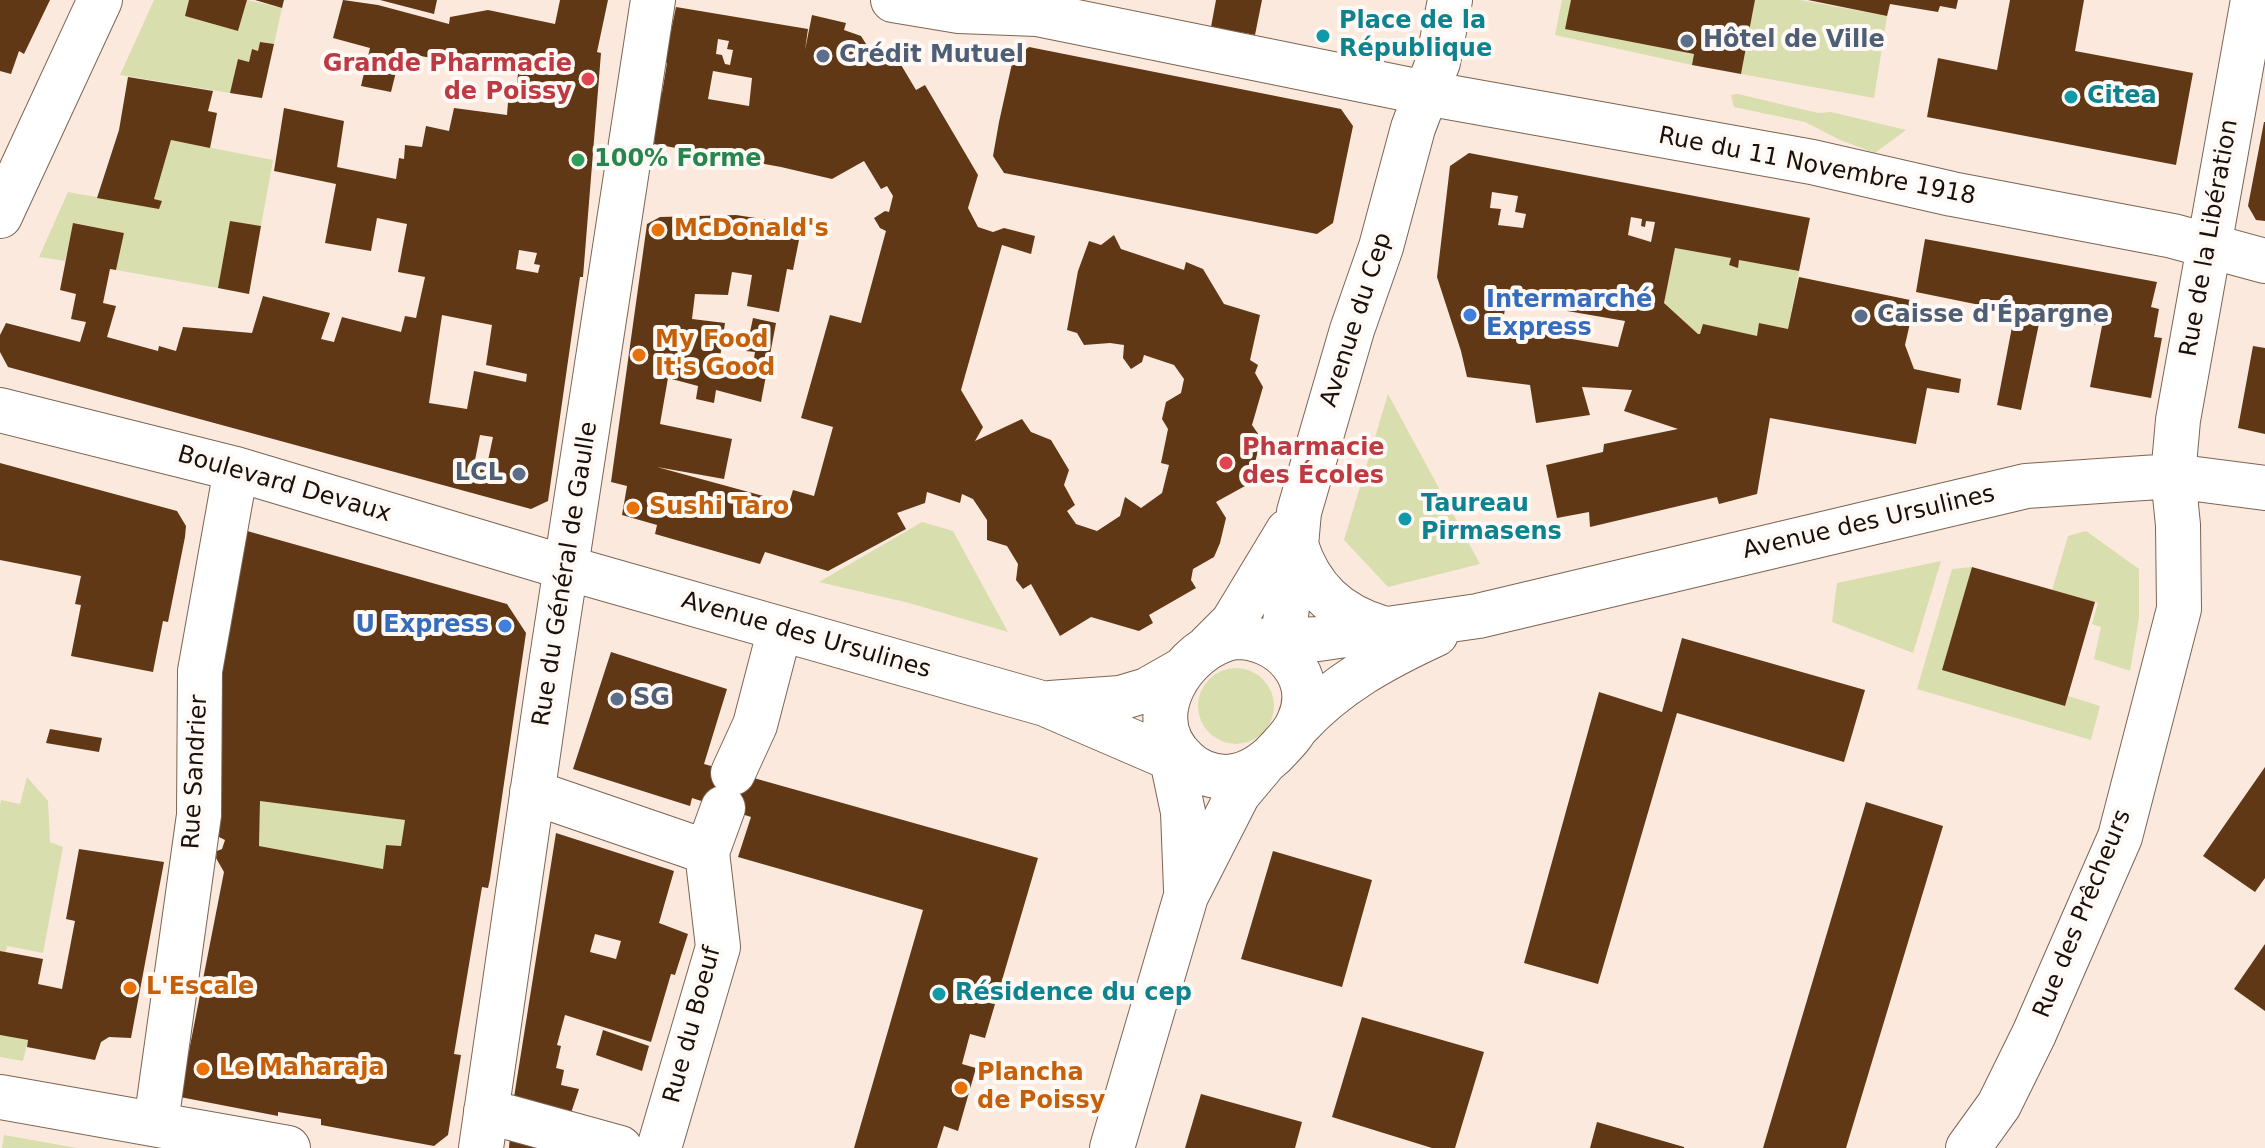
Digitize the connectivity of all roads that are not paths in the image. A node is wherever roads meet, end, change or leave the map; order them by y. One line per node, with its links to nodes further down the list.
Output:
1 (100, 0): 7 (street)
2 (653, 0): 15 (street, Rue du Général de Gaulle)
3 (893, 0): 6 (street)
4 (1450, 0): 6 (street)
5 (2253, 0): 8 (street, Rue de la Libération)
6 (1420, 110): 8 (street, Rue du 11 Novembre 1918); 14 (street, Avenue du Cep)
7 (0, 216)
8 (2208, 246): 9 (street, Rue du 11 Novembre 1918); 12 (street, Rue de la Libération)
9 (2265, 261)
10 (0, 410): 11 (street, Boulevard Devaux)
11 (236, 469): 15 (street, Boulevard Devaux); 29 (street, Rue Sandrier)
12 (2173, 476): 13 (street, Avenue des Ursulines); 16 (street, Avenue des Ursulines); 35 (street, Rue des Prêcheurs)
13 (2265, 488)
14 (1298, 528): 17 (street); 19 (street, Avenue du Cep); 20 (street, Avenue du Cep)
15 (567, 568): 18 (street, Avenue des Ursulines); 25 (street, Rue du Général de Gaulle)
16 (1478, 616): 17 (street, Avenue des Ursulines); 22 (street, Avenue des Ursulines)
17 (1382, 628): 19 (street, Avenue des Ursulines)
18 (780, 629): 21 (street, Avenue des Ursulines); 26 (street, Rue du Boeuf)
19 (1283, 650): 20 (street); 22 (street)
20 (1197, 658): 21 (street, Avenue des Ursulines); 23 (street)
21 (1045, 704): 23 (street, Avenue des Ursulines)
22 (1297, 727): 24 (street)
23 (1179, 753): 24 (street); 27 (street)
24 (1264, 763): 27 (street)
25 (532, 792): 26 (street); 30 (street, Rue du Général de Gaulle)
26 (707, 852): 33 (street, Rue du Boeuf)
27 (1186, 896): 34 (street)
28 (0, 1097): 29 (street)
29 (156, 1123): 31 (street)
30 (484, 1130): 32 (street)
31 (288, 1148)
32 (620, 1148)
33 (659, 1148)
34 (1112, 1148)
35 (1968, 1148)

